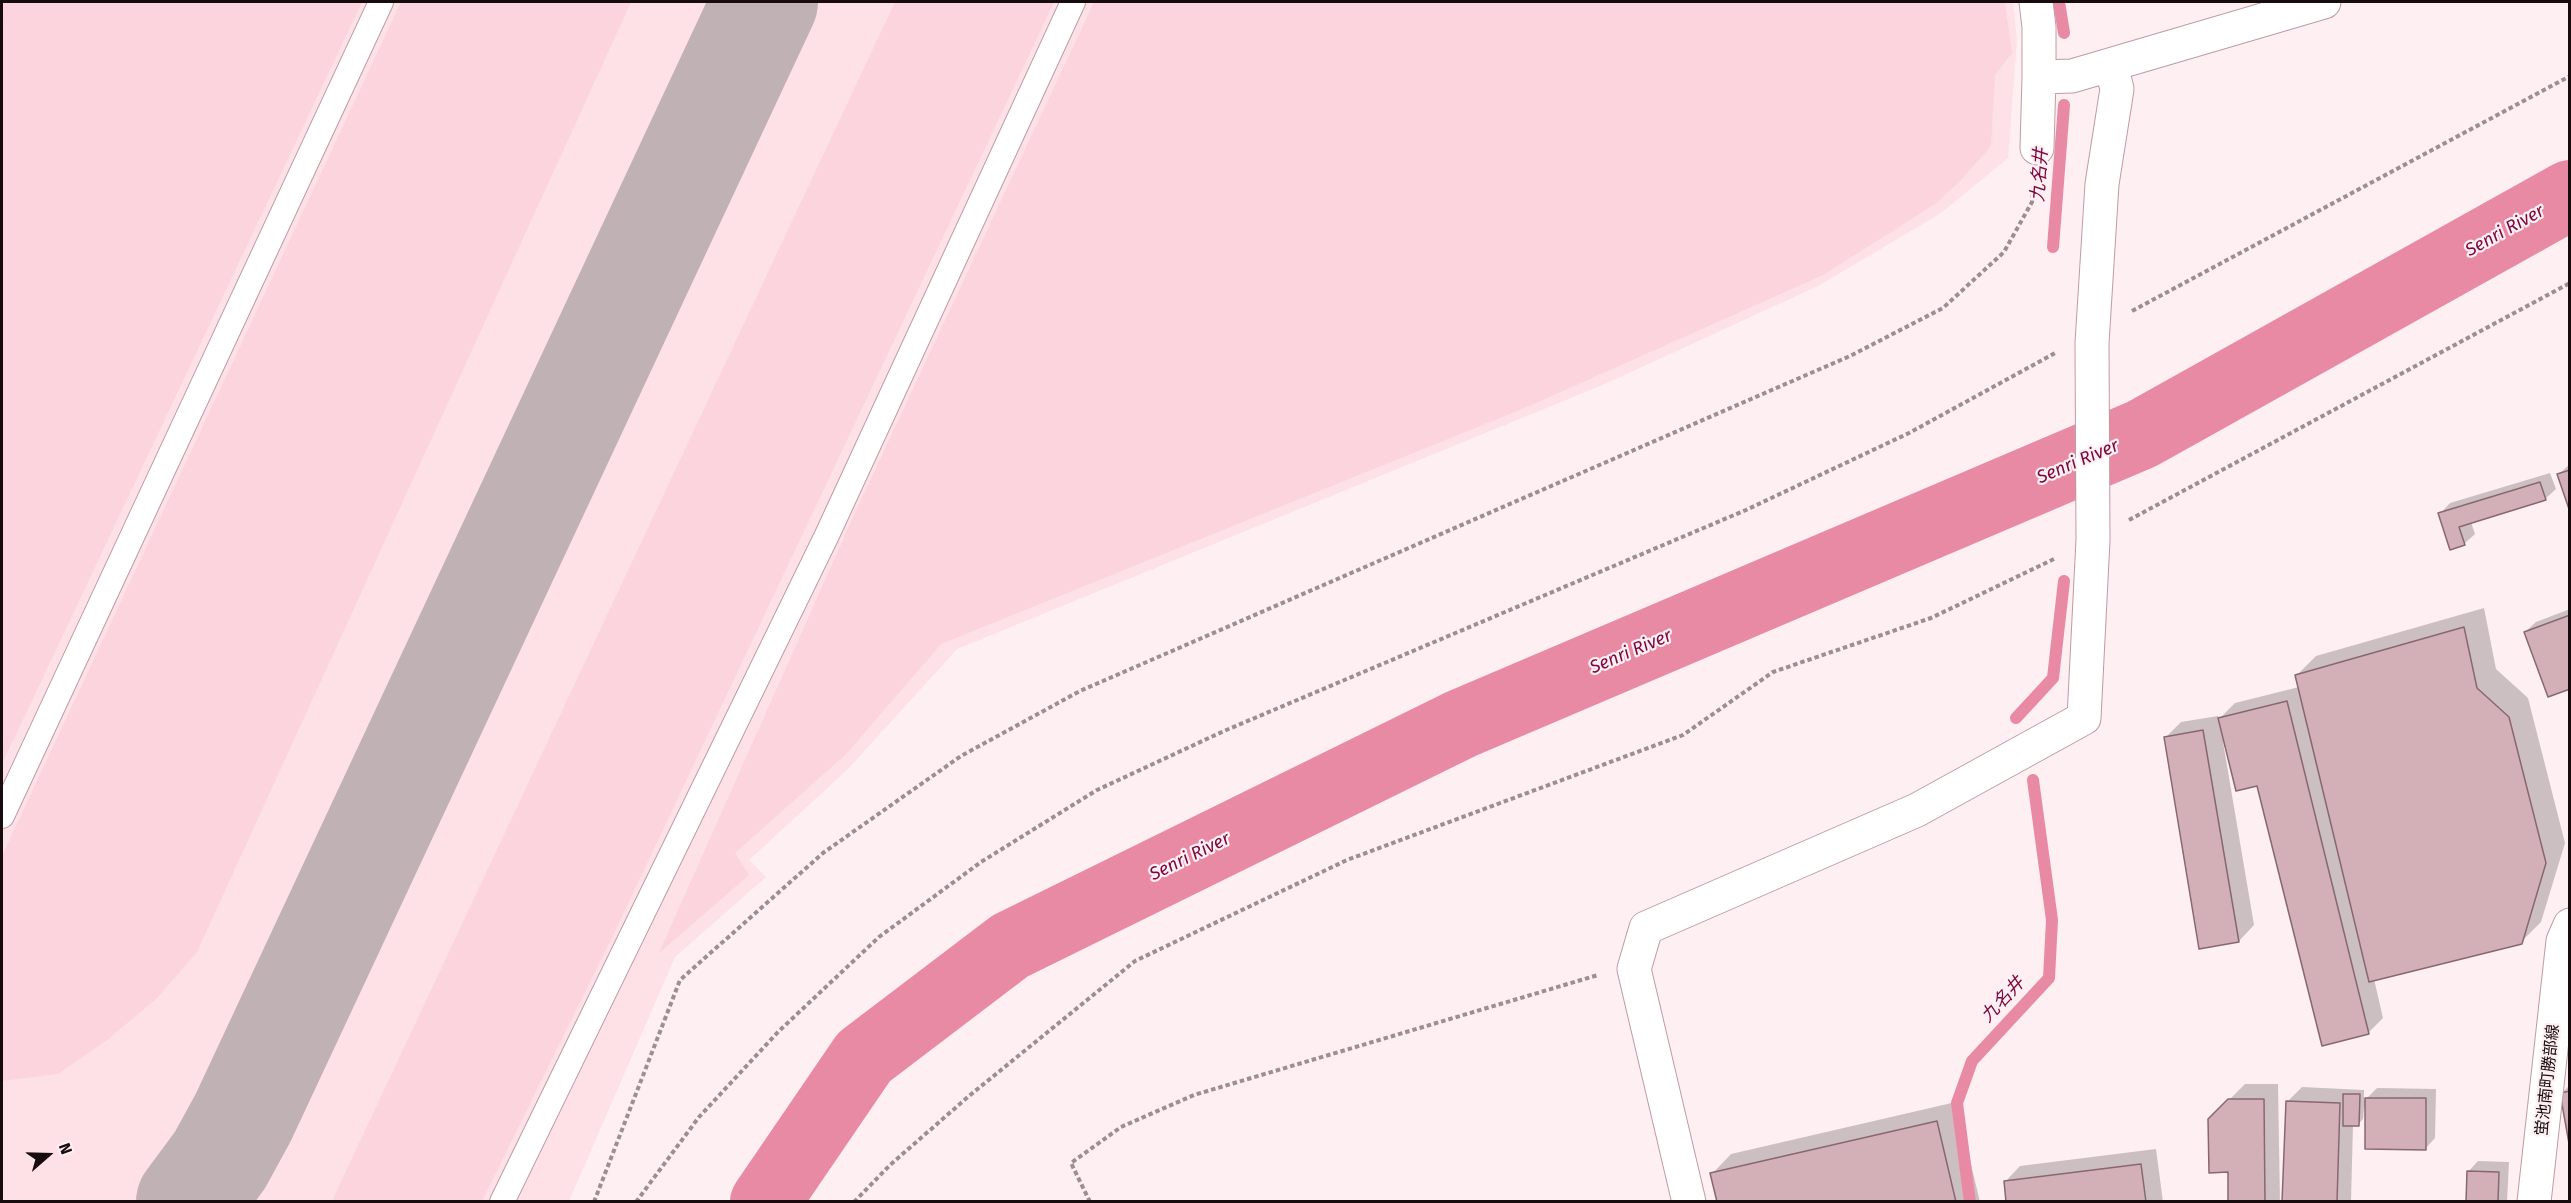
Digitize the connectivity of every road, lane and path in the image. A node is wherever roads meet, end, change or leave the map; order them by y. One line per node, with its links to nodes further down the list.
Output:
1 (381, 2): 12 (lane)
2 (1073, 2): 15 (lane)
3 (2036, 2): 7 (street)
4 (2324, 2): 5 (street)
5 (2111, 65): 7 (street); 10 (street)
6 (2570, 76): 10 (path)
7 (2039, 77): 8 (street)
8 (2037, 148): 16 (path)
9 (2570, 283): 11 (path)
10 (2093, 337): 11 (street); 17 (path)
11 (2093, 534): 14 (street); 18 (path)
12 (2, 816)
13 (2570, 925): 21 (street, 蛍池南町勝部線)
14 (1634, 969): 19 (path); 20 (street)
15 (502, 1202)
16 (594, 1202)
17 (636, 1202)
18 (854, 1202)
19 (1090, 1202)
20 (1689, 1202)
21 (2534, 1202)

